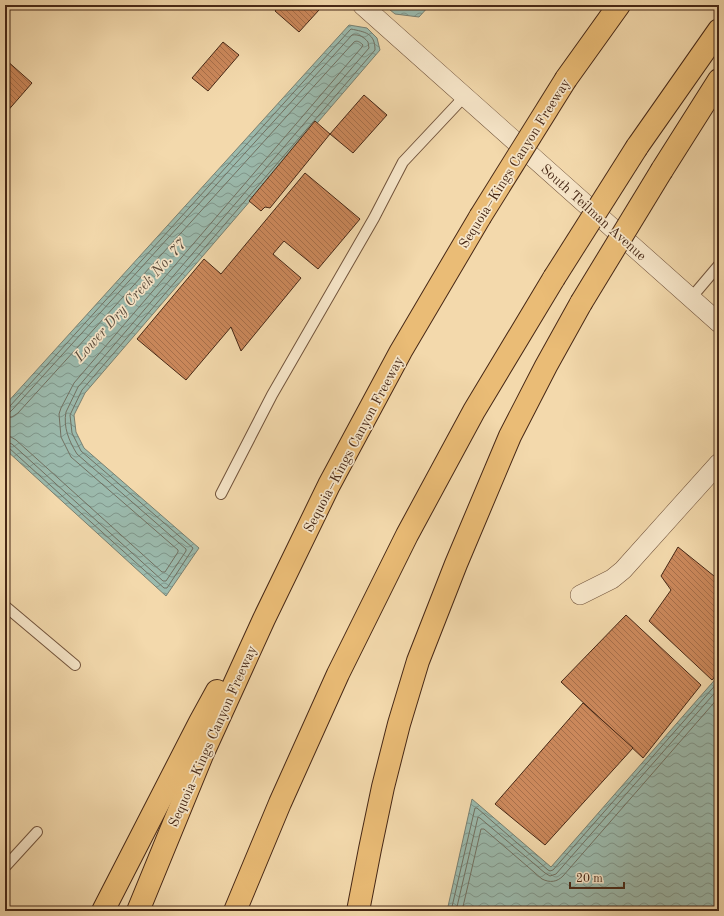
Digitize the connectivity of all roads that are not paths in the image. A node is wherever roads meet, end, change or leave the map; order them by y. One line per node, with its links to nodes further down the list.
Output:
1 (619, 5): 10 (highway, Sequoia–Kings Canyon Freeway, bridge)
2 (366, 9): 5 (street, South Teilman Avenue)
3 (719, 30): 20 (highway, bridge)
4 (719, 80): 12 (highway, bridge)
5 (464, 97): 7 (street, South Teilman Avenue); 11 (lane)
6 (719, 265): 7 (lane)
7 (691, 298): 8 (street, South Teilman Avenue)
8 (719, 323)
9 (719, 463): 13 (street)
10 (329, 485): 18 (highway); 19 (highway, Sequoia–Kings Canyon Freeway)
11 (221, 494)
12 (456, 564): 21 (highway); 22 (highway)
13 (580, 595)
14 (5, 606): 15 (lane)
15 (75, 665)
16 (36, 832): 17 (lane)
17 (5, 867)
18 (103, 911)
19 (138, 911)
20 (234, 911)
21 (358, 911)
22 (371, 911)

